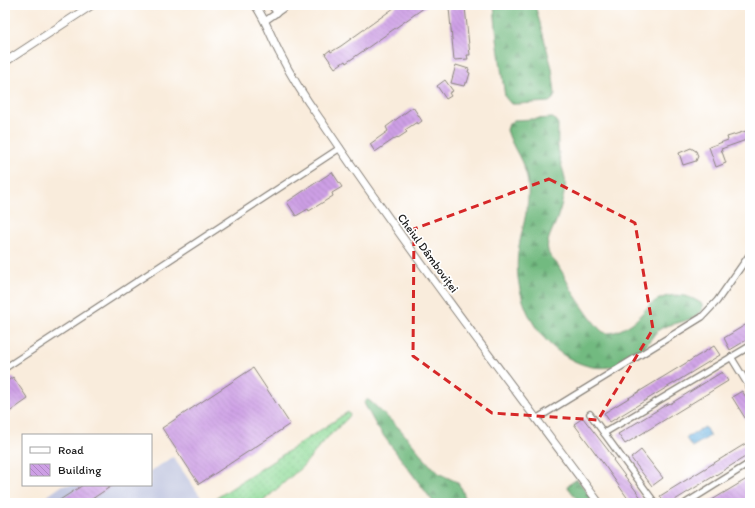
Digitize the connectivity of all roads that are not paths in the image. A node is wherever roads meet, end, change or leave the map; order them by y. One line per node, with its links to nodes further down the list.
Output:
1 (92, 5): 7 (street)
2 (255, 5): 6 (street, Cheiul Dâmboviței)
3 (271, 5): 5 (street)
4 (288, 5): 5 (street)
5 (276, 13): 6 (street)
6 (265, 21): 8 (street, Cheiul Dâmboviței)
7 (5, 62)
8 (340, 148): 12 (street); 15 (street, Cheiul Dâmboviței)
9 (750, 254): 15 (street)
10 (750, 346): 11 (street)
11 (731, 357): 13 (street); 16 (street)
12 (5, 368)
13 (750, 388)
14 (590, 414): 16 (street)
15 (536, 419): 18 (street, Cheiul Dâmboviței)
16 (604, 433): 19 (street)
17 (750, 463): 20 (street)
18 (599, 503)
19 (655, 503)
20 (686, 503)

